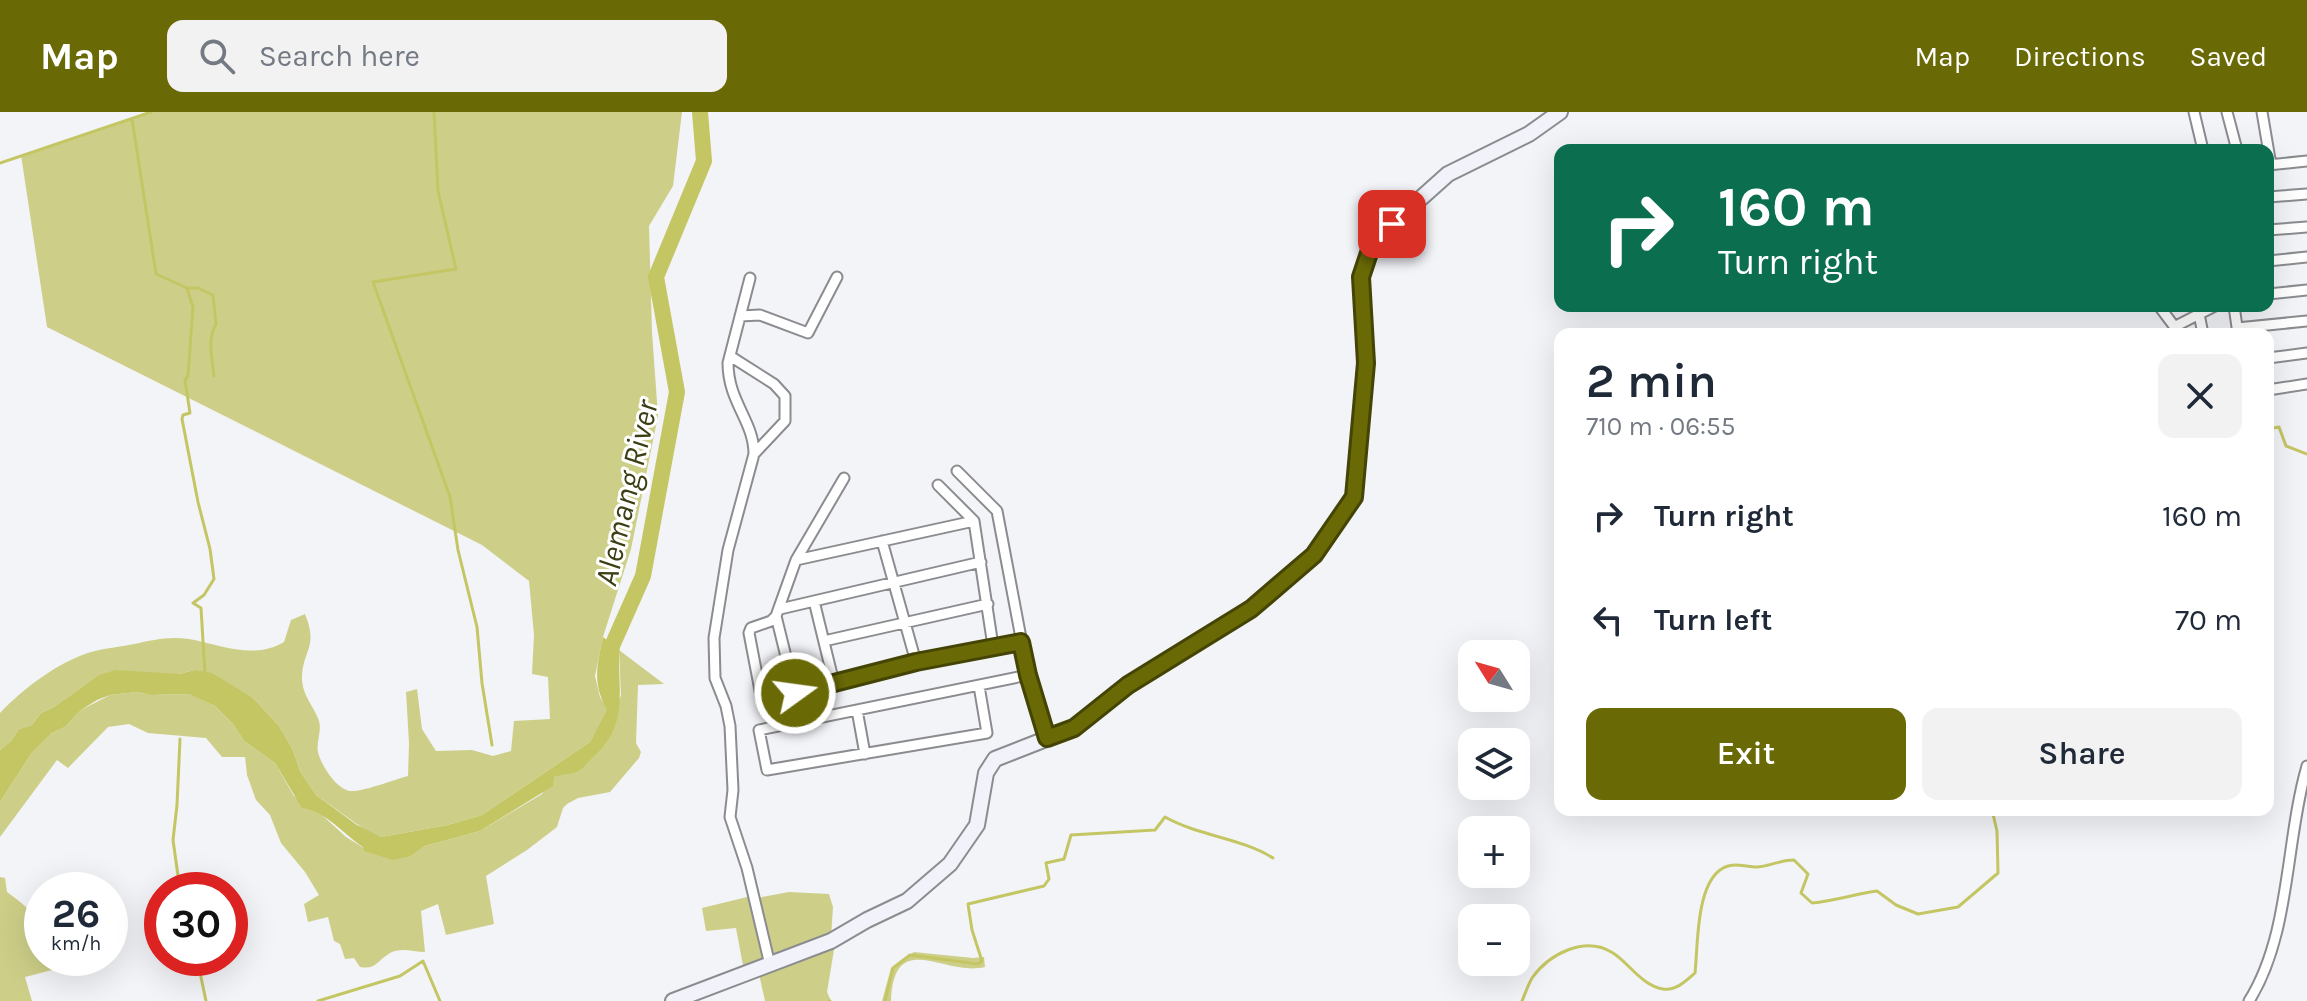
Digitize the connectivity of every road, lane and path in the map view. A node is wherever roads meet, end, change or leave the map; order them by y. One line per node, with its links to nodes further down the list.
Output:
1 (1560, 112): 56 (street)
2 (2194, 112): 5 (street)
3 (2227, 112): 6 (street)
4 (2262, 112): 7 (street)
5 (2202, 144)
6 (2235, 144)
7 (2266, 144)
8 (2307, 161): 9 (street)
9 (2274, 164)
10 (2307, 194): 11 (street)
11 (2274, 197)
12 (2307, 227): 13 (street)
13 (2274, 230)
14 (2307, 257): 15 (street)
15 (2274, 260)
16 (837, 277): 23 (street)
17 (750, 278): 23 (street)
18 (2307, 290): 19 (street)
19 (2274, 293)
20 (2164, 312): 25 (street)
21 (2203, 312): 22 (street)
22 (2199, 314): 26 (street); 27 (street)
23 (740, 316): 30 (street)
24 (2307, 321): 28 (street)
25 (2176, 328)
26 (2181, 328)
27 (2202, 328)
28 (2259, 328)
29 (2307, 353): 31 (street)
30 (730, 356): 34 (street); 34 (street)
31 (2274, 357)
32 (2307, 384): 33 (street)
33 (2274, 389)
34 (754, 454): 61 (street)
35 (957, 471): 48 (street)
36 (844, 478): 40 (street)
37 (938, 485): 38 (street)
38 (974, 521): 39 (street); 41 (street)
39 (882, 541): 40 (street); 42 (street)
40 (796, 560): 45 (street)
41 (981, 562): 42 (street); 44 (street)
42 (893, 581): 43 (street); 46 (street)
43 (814, 601): 45 (street); 47 (street)
44 (988, 604): 46 (street); 49 (street)
45 (778, 612): 54 (street); 54 (street)
46 (904, 623): 47 (street); 50 (street)
47 (824, 641): 52 (street)
48 (1021, 642): 49 (street); 51 (street)
49 (993, 646): 50 (street)
50 (916, 662): 52 (street)
51 (1028, 675): 53 (street); 56 (street)
52 (834, 683): 54 (street)
53 (979, 686): 55 (street); 57 (street)
54 (795, 693)
55 (857, 710): 57 (street); 57 (street)
56 (1047, 738): 61 (street)
57 (865, 754)
58 (2307, 766): 59 (street)
59 (2296, 809): 60 (street); 63 (street)
60 (2307, 809)
61 (770, 965): 62 (street)
62 (673, 1001)
63 (2249, 1001)

